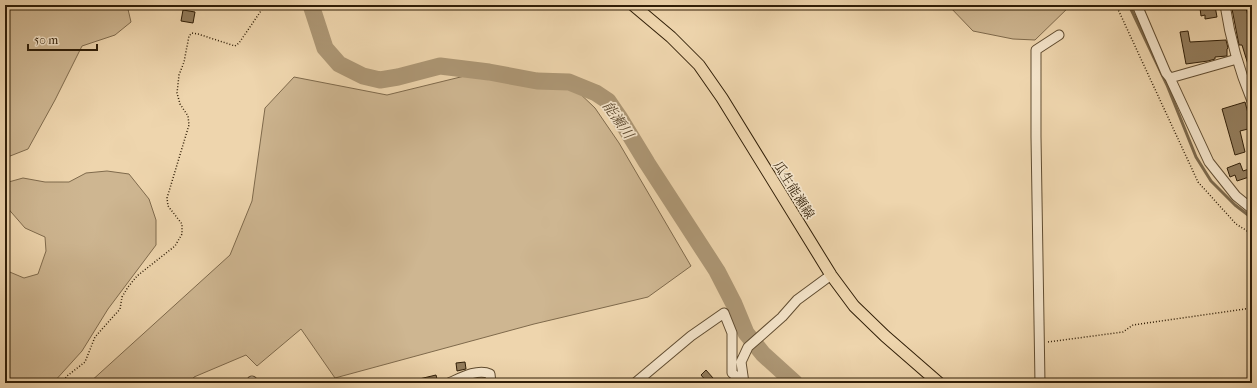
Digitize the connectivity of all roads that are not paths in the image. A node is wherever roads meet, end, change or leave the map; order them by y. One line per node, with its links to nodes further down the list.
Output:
1 (633, 5): 11 (main road, 瓜生能瀬線)
2 (1137, 5): 8 (street)
3 (1227, 5): 7 (street)
4 (1249, 5): 5 (street)
5 (1252, 7)
6 (1059, 34): 17 (street)
7 (1237, 59): 8 (street); 9 (street)
8 (1170, 78): 10 (street)
9 (1252, 101)
10 (1252, 209)
11 (831, 276): 15 (street); 16 (main road, 瓜生能瀬線)
12 (449, 383): 13 (street)
13 (491, 383)
14 (635, 383): 15 (street)
15 (745, 383)
16 (939, 383)
17 (1040, 383)

